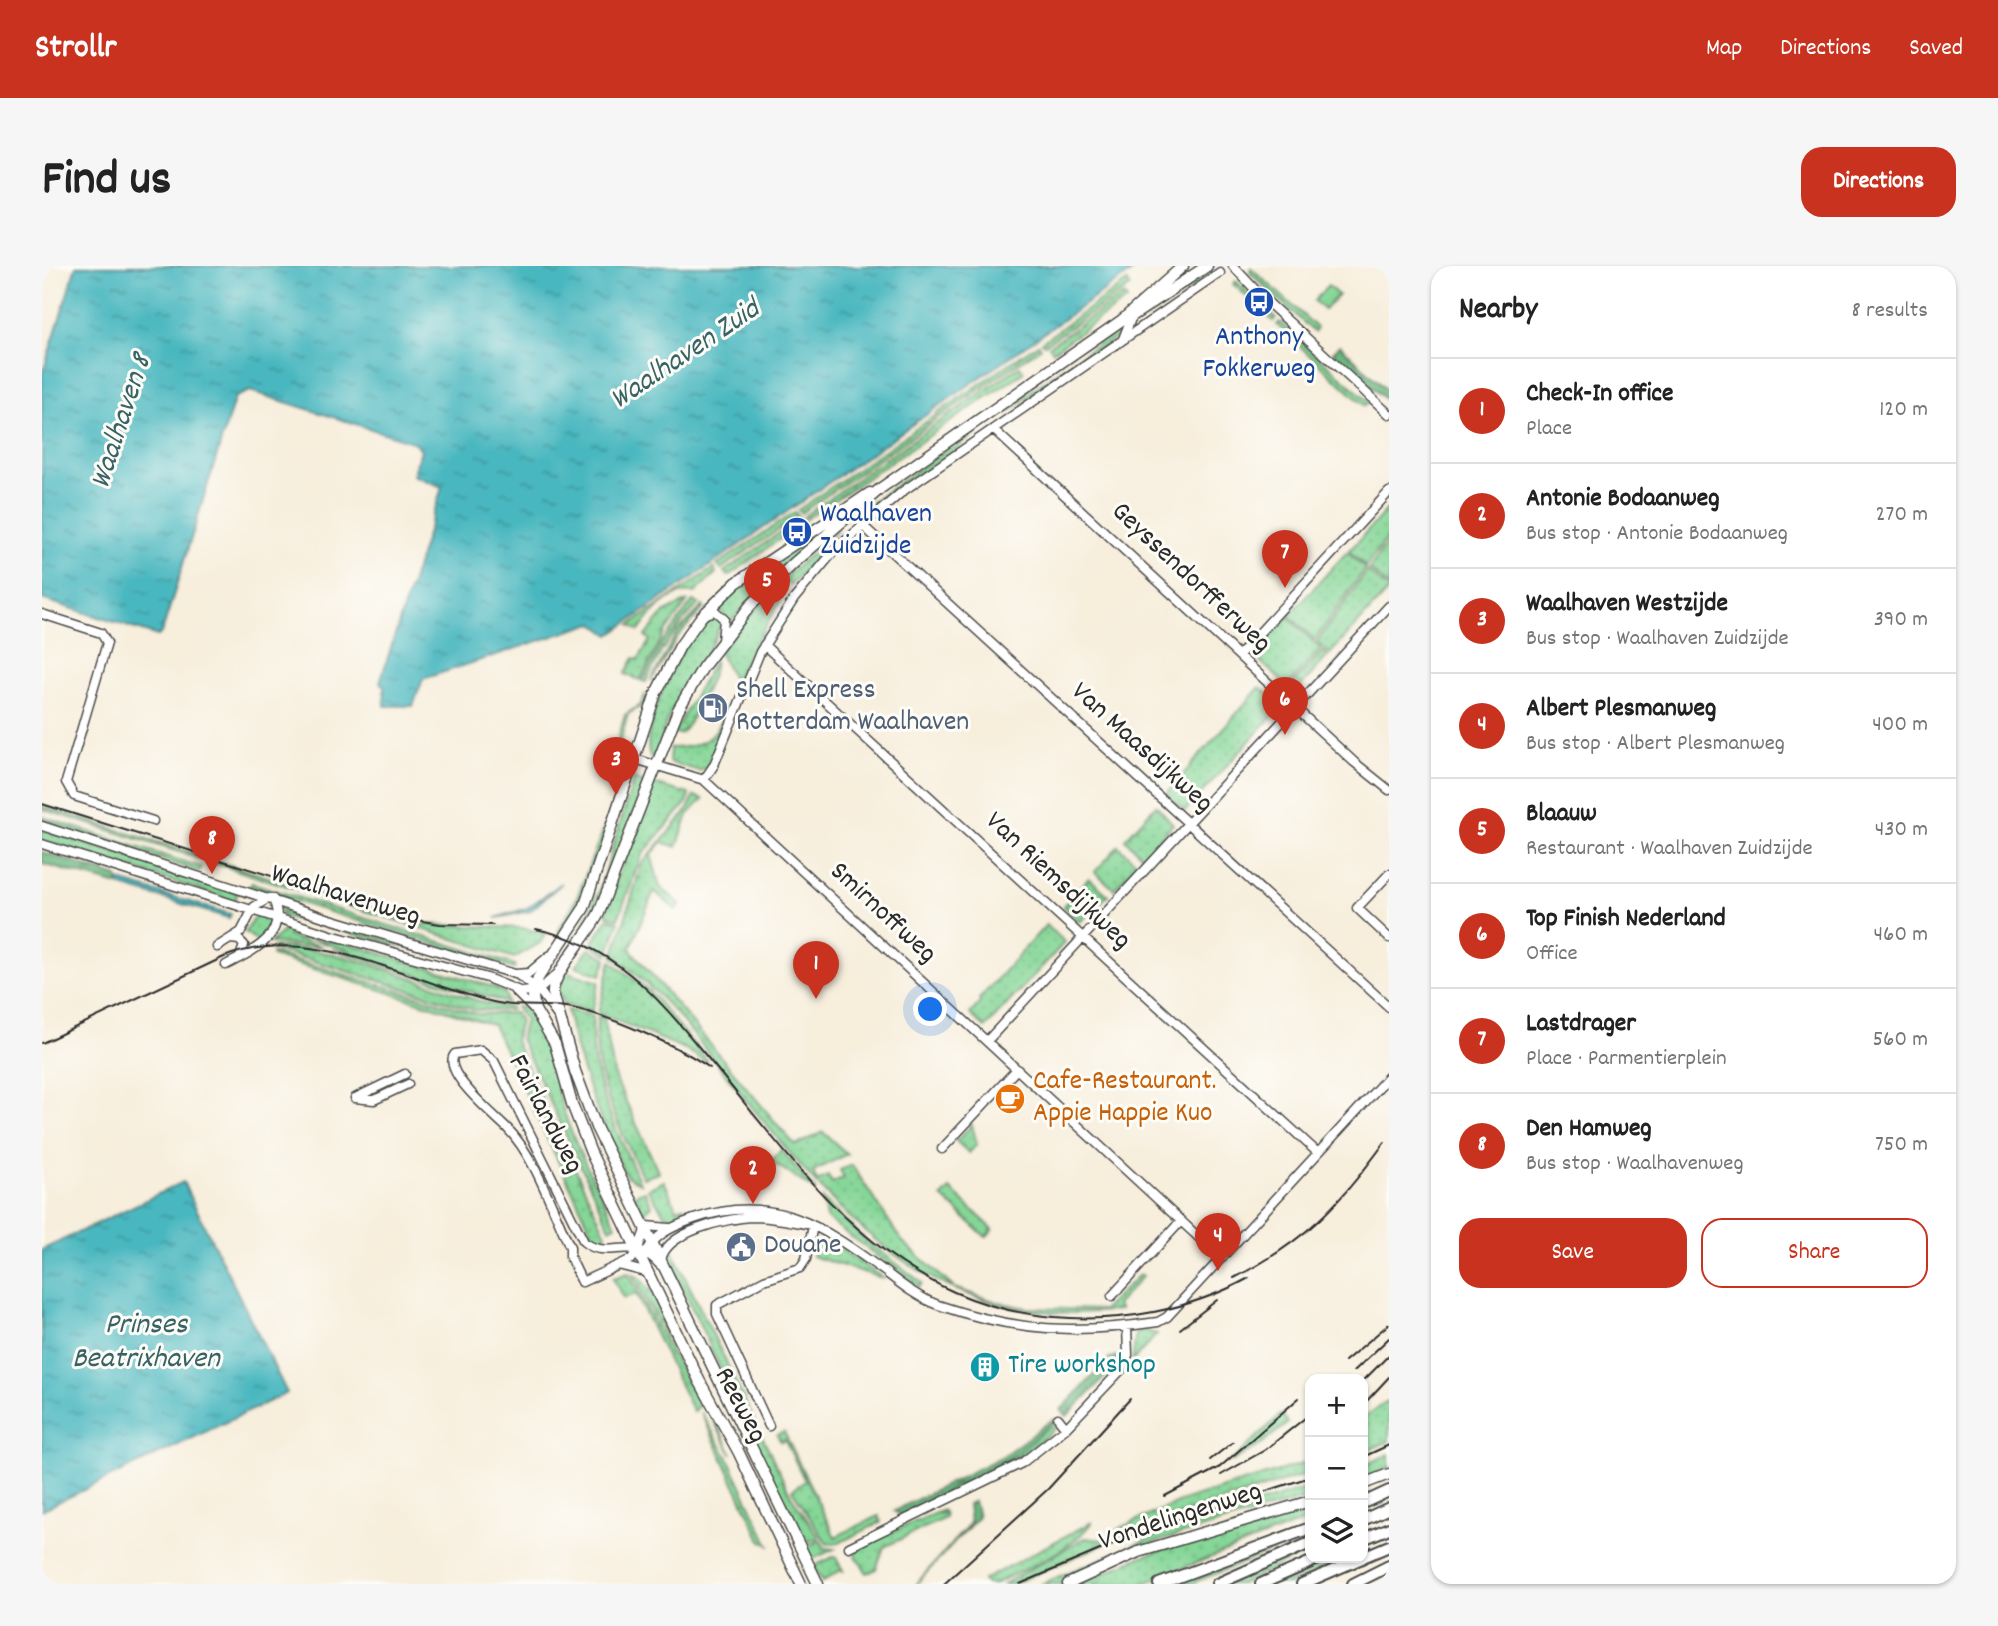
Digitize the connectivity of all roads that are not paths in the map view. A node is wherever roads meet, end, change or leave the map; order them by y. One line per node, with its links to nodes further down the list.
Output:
1 (1183, 266): 5 (main road)
2 (1207, 266): 5 (main road)
3 (1233, 266): 7 (street)
4 (1220, 273): 6 (street)
5 (1127, 318): 6 (street); 9 (main road)
6 (1123, 339): 8 (street)
7 (1389, 414)
8 (993, 429): 11 (street); 17 (street, Geyssendorfferweg)
9 (881, 488): 14 (main road); 15 (main road)
10 (1389, 492): 17 (street)
11 (862, 525): 16 (street); 24 (street, Van Maasdijkweg)
12 (1389, 606): 18 (street)
13 (42, 614): 23 (street)
14 (701, 617): 15 (street); 19 (main road)
15 (722, 641): 20 (main road)
16 (764, 645): 21 (street); 34 (street, Van Riemsdijkweg)
17 (1239, 655): 18 (street, Geyssendorfferweg)
18 (1296, 708): 22 (street, Geyssendorfferweg); 24 (street)
19 (635, 759): 20 (street); 32 (main road)
20 (656, 765): 21 (street, Smirnoffweg); 38 (main road)
21 (704, 780): 45 (street, Smirnoffweg)
22 (1389, 790)
23 (153, 821)
24 (1188, 824): 34 (street); 42 (street, Van Maasdijkweg)
25 (42, 826): 28 (street, Waalhavenweg)
26 (42, 844): 29 (street, Waalhavenweg)
27 (1389, 874): 35 (street)
28 (271, 899): 29 (street); 30 (street); 39 (street, Waalhavenweg)
29 (252, 910): 30 (street, Waalhavenweg); 36 (street)
30 (278, 918): 31 (street, Waalhavenweg); 33 (street)
31 (293, 923): 33 (street); 41 (street, Waalhavenweg)
32 (574, 927): 39 (street); 40 (main road)
33 (275, 930): 36 (street)
34 (1083, 938): 45 (street); 51 (street, Van Riemsdijkweg)
35 (1389, 938)
36 (230, 939): 37 (street)
37 (217, 947)
38 (558, 972): 40 (street); 44 (main road, Reeweg)
39 (520, 975): 40 (street, Reeweg)
40 (536, 988): 41 (street); 43 (main road, Reeweg); 44 (street, Reeweg)
41 (517, 991): 43 (street, Reeweg)
42 (1389, 1007)
43 (539, 1016): 56 (main road, Reeweg)
44 (561, 1020): 53 (main road, Reeweg)
45 (987, 1041): 46 (street, Smirnoffweg)
46 (1017, 1069): 50 (street); 52 (street, Smirnoffweg)
47 (405, 1074): 49 (street)
48 (1389, 1076): 51 (street)
49 (408, 1084)
50 (942, 1149)
51 (1318, 1153): 60 (street)
52 (1181, 1221): 60 (street, Smirnoffweg); 64 (street)
53 (646, 1226): 55 (street); 57 (main road, Reeweg); 59 (street)
54 (813, 1226): 55 (street); 62 (street); 66 (street); 69 (street, Reeweg)
55 (671, 1228): 57 (street)
56 (632, 1237): 58 (street); 59 (main road, Reeweg)
57 (652, 1241): 59 (street); 62 (main road, Reeweg)
58 (626, 1248): 59 (street); 61 (street, Fairlandweg)
59 (642, 1253): 61 (street); 62 (street, Reeweg); 63 (main road, Reeweg)
60 (1222, 1258): 65 (street)
61 (622, 1266): 63 (street)
62 (663, 1266): 92 (main road, Reeweg)
63 (650, 1274): 91 (main road, Reeweg)
64 (1112, 1296)
65 (1158, 1322): 66 (street); 67 (street)
66 (1127, 1326): 70 (street)
67 (1161, 1331)
68 (1058, 1418): 70 (street)
69 (769, 1426)
70 (1066, 1429): 85 (street)
71 (1389, 1474): 72 (main road)
72 (1368, 1482)
73 (1389, 1491): 75 (highway)
74 (1389, 1498): 77 (highway)
75 (1368, 1501)
76 (1305, 1502): 93 (main road, Vondelingenweg)
77 (1368, 1507)
78 (1389, 1508): 79 (highway)
79 (1368, 1518)
80 (1389, 1528): 82 (highway)
81 (1305, 1530): 94 (highway)
82 (1368, 1537)
83 (1305, 1546): 95 (highway)
84 (1389, 1546): 86 (highway)
85 (849, 1547)
86 (1368, 1555)
87 (1309, 1563): 96 (highway)
88 (1351, 1563): 90 (highway)
89 (1389, 1566): 99 (highway)
90 (1330, 1572): 97 (highway); 98 (highway)
91 (801, 1584)
92 (818, 1584)
93 (1068, 1584)
94 (1159, 1584)
95 (1217, 1584)
96 (1261, 1584)
97 (1302, 1584)
98 (1311, 1584)
99 (1353, 1584)

